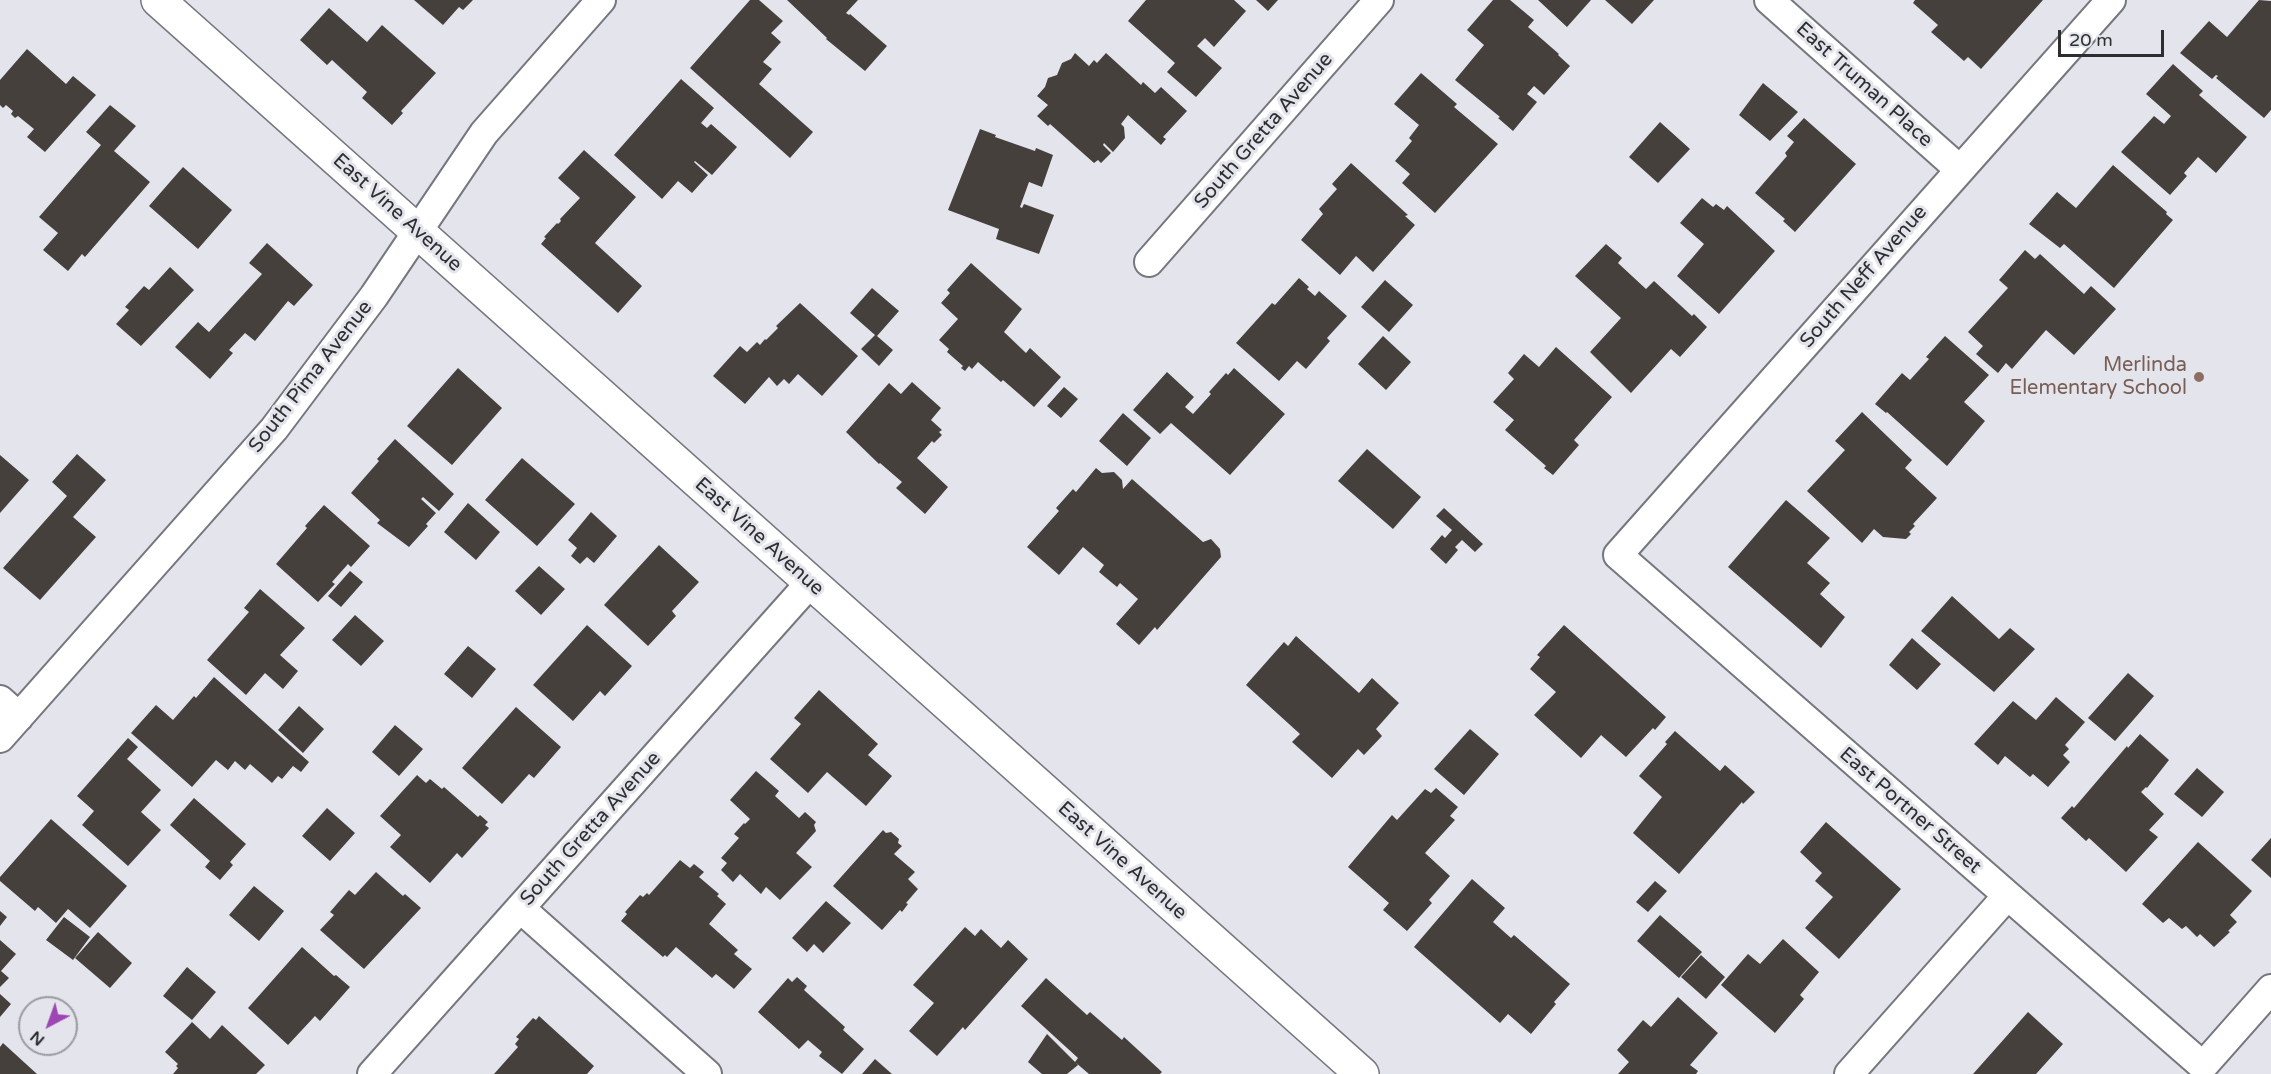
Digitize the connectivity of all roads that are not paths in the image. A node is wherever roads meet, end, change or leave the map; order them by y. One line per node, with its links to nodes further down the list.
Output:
1 (158, 0): 7 (street, East Vine Avenue)
2 (601, 0): 7 (street, South Pima Avenue)
3 (1379, 0): 8 (street, South Gretta Avenue)
4 (1769, 0): 6 (street, East Truman Place)
5 (2111, 0): 6 (street, South Neff Avenue)
6 (1959, 169): 9 (street, South Neff Avenue)
7 (418, 231): 10 (street, East Vine Avenue); 11 (street, South Pima Avenue)
8 (1149, 262)
9 (1618, 555): 13 (street, East Portner Street)
10 (810, 583): 14 (street, South Gretta Avenue); 18 (street, East Vine Avenue)
11 (9, 709): 12 (street, South Pima Avenue)
12 (0, 738)
13 (2007, 896): 15 (street, East Portner Street); 19 (street)
14 (520, 908): 16 (street, South Gretta Avenue); 17 (street)
15 (2271, 989)
16 (372, 1074)
17 (707, 1074)
18 (1362, 1074)
19 (1849, 1074)

